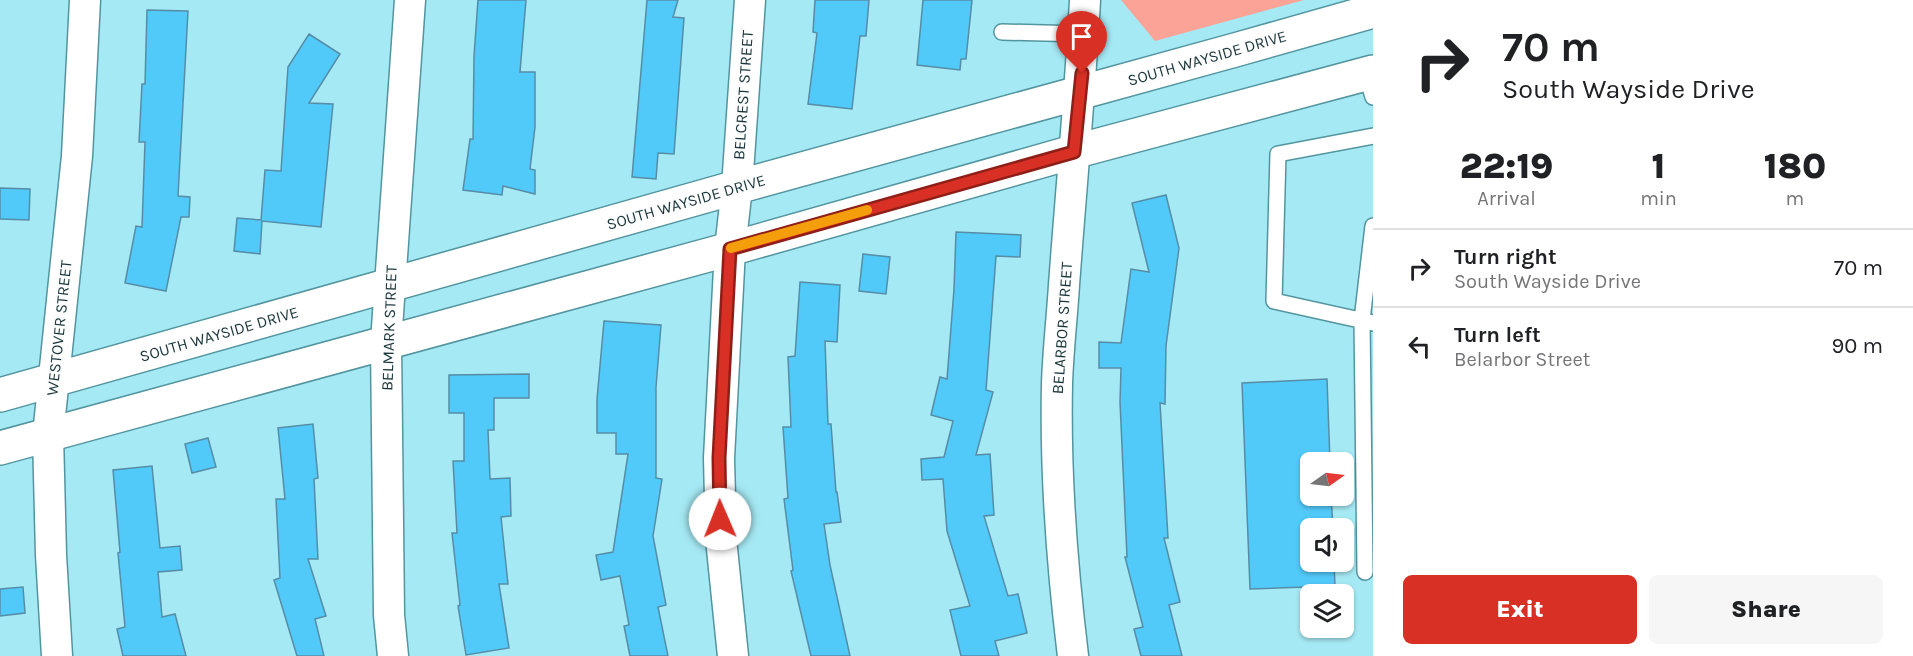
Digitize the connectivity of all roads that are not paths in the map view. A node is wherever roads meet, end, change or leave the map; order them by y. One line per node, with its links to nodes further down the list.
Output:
1 (85, 0): 18 (street, WESTOVER STREET)
2 (410, 0): 15 (street, BELMARK STREET)
3 (750, 0): 12 (street, BELCREST STREET)
4 (1085, 0): 7 (street, BELARBOR STREET)
5 (1373, 11): 9 (street, SOUTH WAYSIDE DRIVE)
6 (1002, 32): 7 (lane)
7 (1083, 34): 9 (street, BELARBOR STREET)
8 (1371, 81): 11 (street)
9 (1080, 93): 11 (street, BELARBOR STREET); 12 (street, SOUTH WAYSIDE DRIVE)
10 (1373, 136): 16 (lane)
11 (1074, 152): 14 (street); 26 (street, BELARBOR STREET)
12 (737, 187): 14 (street, BELCREST STREET); 15 (street, SOUTH WAYSIDE DRIVE)
13 (1373, 226): 16 (lane)
14 (730, 249): 17 (street); 25 (street, BELCREST STREET)
15 (390, 286): 17 (street, BELMARK STREET); 18 (street, SOUTH WAYSIDE DRIVE)
16 (1367, 322): 22 (lane)
17 (386, 342): 20 (street); 24 (street, BELMARK STREET)
18 (54, 381): 19 (street, SOUTH WAYSIDE DRIVE); 20 (street, WESTOVER STREET)
19 (0, 395)
20 (48, 435): 21 (street); 23 (street, WESTOVER STREET)
21 (0, 448)
22 (1365, 572)
23 (57, 656)
24 (393, 656)
25 (733, 656)
26 (1072, 656)

